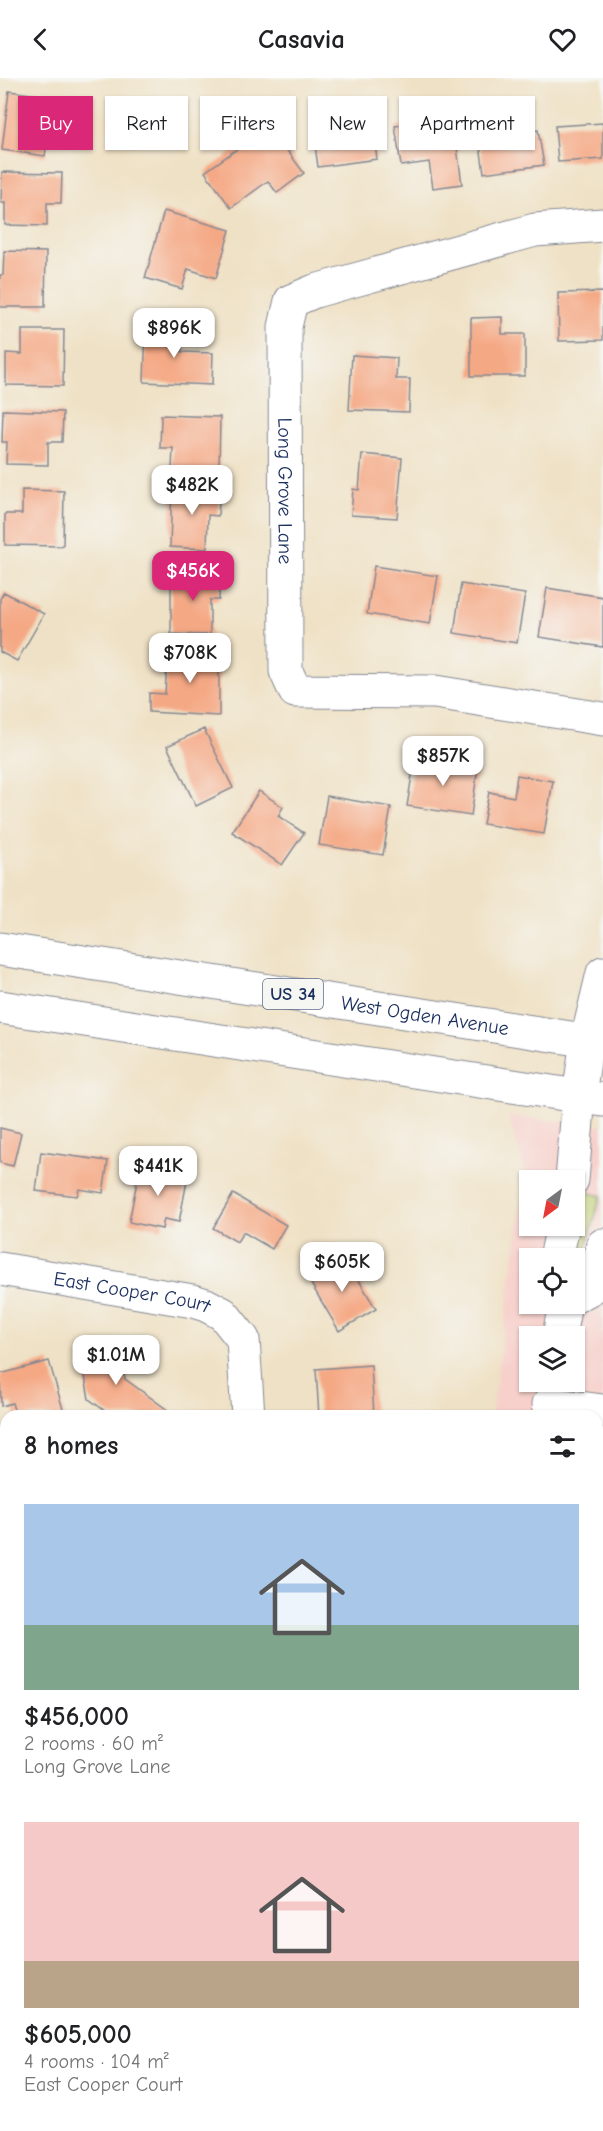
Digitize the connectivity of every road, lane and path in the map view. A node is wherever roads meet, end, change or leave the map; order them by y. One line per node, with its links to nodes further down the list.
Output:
1 (603, 225): 2 (street, Long Grove Lane)
2 (603, 719)
3 (0, 949): 6 (street, West Ogden Avenue / US 34)
4 (603, 973): 6 (street)
5 (0, 1007): 7 (street)
6 (595, 1041): 7 (street)
7 (591, 1098): 8 (street)
8 (574, 1170)
9 (603, 1245): 11 (street)
10 (0, 1269): 13 (street, East Cooper Court)
11 (585, 1291)
12 (549, 1400): 14 (street)
13 (248, 1410)
14 (598, 1410)

